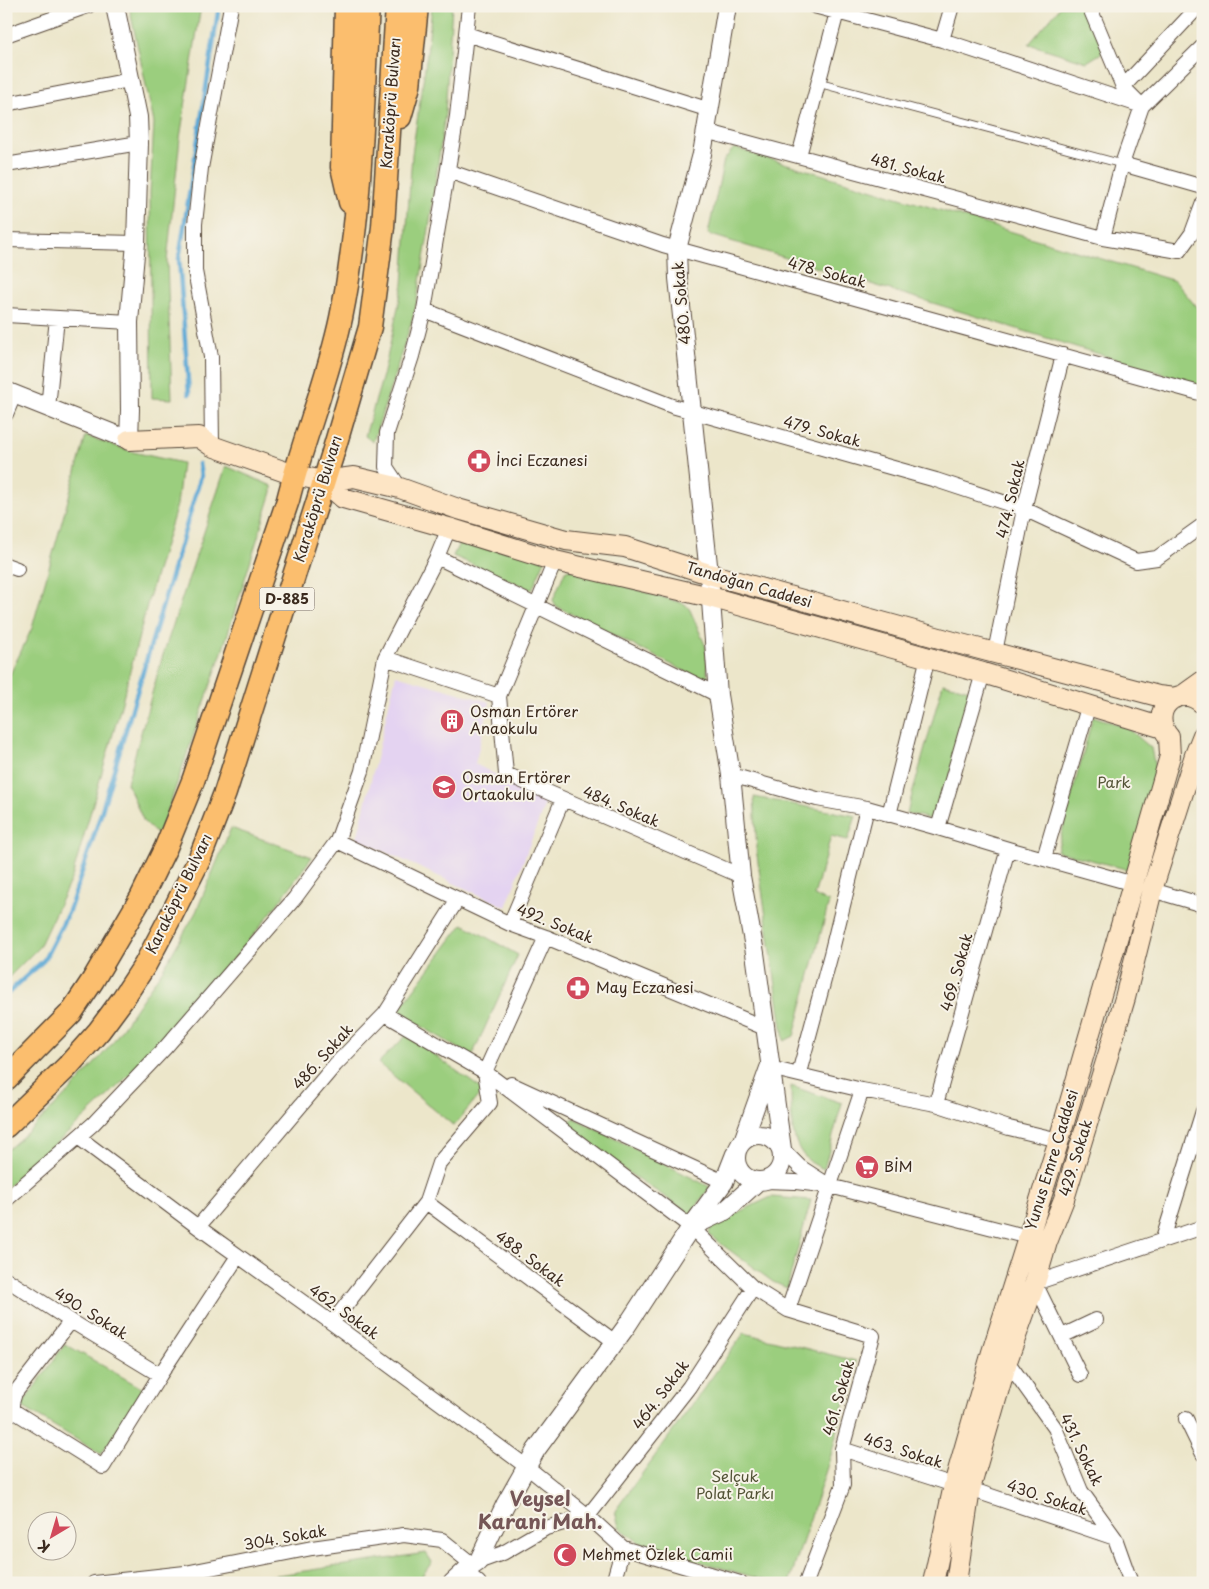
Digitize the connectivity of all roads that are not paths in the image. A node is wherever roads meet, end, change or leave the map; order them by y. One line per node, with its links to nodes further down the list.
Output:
1 (88, 6): 16 (street)
2 (115, 6): 19 (street)
3 (231, 6): 51 (street)
4 (346, 6): 34 (highway)
5 (368, 6): 34 (highway, Karaköprü Bulvarı / D-885)
6 (397, 6): 27 (highway, Karaköprü Bulvarı / D-885)
7 (416, 6): 27 (highway)
8 (469, 6): 15 (street)
9 (727, 6): 24 (street, 480. Sokak)
10 (814, 6): 14 (street)
11 (952, 6): 17 (street)
12 (1089, 6): 21 (street)
13 (1199, 6): 21 (street)
14 (837, 12): 17 (street); 20 (street)
15 (466, 34): 24 (street); 31 (street)
16 (6, 35)
17 (942, 40): 23 (street)
18 (1203, 46): 23 (street)
19 (130, 80): 22 (street); 26 (street)
20 (818, 83): 28 (street); 29 (lane)
21 (1123, 87): 23 (street)
22 (6, 104)
23 (1142, 106): 29 (street)
24 (710, 110): 25 (street, 480. Sokak)
25 (705, 131): 28 (street, 481. Sokak); 39 (street, 480. Sokak)
26 (139, 143): 30 (street); 38 (street)
27 (388, 156): 53 (highway, Karaköprü Bulvarı / D-885)
28 (799, 156): 36 (street, 481. Sokak)
29 (1122, 164): 32 (street); 36 (street)
30 (6, 165)
31 (448, 171): 39 (street, 478. Sokak); 40 (street)
32 (1203, 187)
33 (1203, 203): 35 (street)
34 (356, 223): 52 (highway, Karaköprü Bulvarı / D-885)
35 (1200, 226): 36 (street, 481. Sokak)
36 (1102, 238)
37 (6, 240): 38 (street)
38 (136, 243): 43 (street)
39 (677, 249): 44 (street, 478. Sokak); 48 (street, 480. Sokak)
40 (424, 310): 48 (street, 479. Sokak); 54 (street)
41 (6, 315): 42 (street)
42 (57, 318): 43 (street); 47 (street)
43 (129, 322): 50 (street)
44 (1063, 355): 46 (street, 478. Sokak); 55 (street, 474. Sokak)
45 (10, 393): 47 (street); 49 (street)
46 (1203, 394)
47 (48, 408): 50 (street)
48 (693, 413): 55 (street, 479. Sokak); 60 (street, 480. Sokak)
49 (6, 414)
50 (129, 440): 51 (main road, Tandoğan Caddesi)
51 (212, 446): 52 (main road, Tandoğan Caddesi)
52 (294, 475): 53 (main road, Tandoğan Caddesi); 94 (highway, Karaköprü Bulvarı / D-885)
53 (324, 481): 54 (main road, Tandoğan Caddesi); 57 (main road, Tandoğan Caddesi); 98 (highway, Karaköprü Bulvarı / D-885)
54 (400, 488): 60 (main road, Tandoğan Caddesi)
55 (1024, 509): 56 (street, 479. Sokak); 63 (street, 474. Sokak)
56 (1202, 526)
57 (449, 528): 58 (street); 59 (main road, Tandoğan Caddesi)
58 (437, 558): 62 (street); 65 (street)
59 (555, 561): 61 (main road, Tandoğan Caddesi); 62 (street)
60 (709, 574): 61 (street, 480. Sokak); 63 (main road, Tandoğan Caddesi)
61 (710, 596): 64 (main road, Tandoğan Caddesi); 68 (street, 480. Sokak)
62 (536, 605): 68 (street); 69 (street)
63 (994, 652): 70 (main road, Tandoğan Caddesi)
64 (928, 657): 66 (main road, Tandoğan Caddesi); 78 (street)
65 (385, 658): 69 (street); 80 (street)
66 (983, 673): 71 (main road, Tandoğan Caddesi); 79 (street)
67 (1203, 681): 70 (main road)
68 (718, 695): 75 (street, 480. Sokak)
69 (499, 696): 76 (street, 484. Sokak)
70 (1178, 697): 72 (main road, Tandoğan Caddesi); 73 (main road, Yunus Emre Caddesi)
71 (1089, 704): 73 (main road, Tandoğan Caddesi); 82 (street)
72 (1203, 704)
73 (1166, 732): 74 (main road, Tandoğan Caddesi); 84 (main road, Yunus Emre Caddesi)
74 (1203, 734): 84 (main road, 429. Sokak)
75 (731, 775): 77 (street); 83 (street, 480. Sokak)
76 (563, 799): 83 (street, 484. Sokak); 87 (street)
77 (867, 808): 78 (street); 93 (street)
78 (889, 815): 79 (street)
79 (938, 828): 81 (street)
80 (337, 841): 85 (street, 492. Sokak); 99 (street)
81 (1008, 849): 82 (street); 96 (street, 469. Sokak)
82 (1044, 858): 84 (street)
83 (741, 876): 90 (street, 480. Sokak)
84 (1143, 887): 86 (street); 100 (main road, Yunus Emre Caddesi); 112 (main road, 429. Sokak)
85 (456, 898): 87 (street, 492. Sokak); 89 (street, 486. Sokak)
86 (1203, 905)
87 (510, 924): 88 (street, 492. Sokak)
88 (546, 937): 90 (street, 492. Sokak); 92 (street)
89 (385, 1014): 92 (street); 108 (street, 486. Sokak)
90 (765, 1028): 91 (street, 480. Sokak)
91 (770, 1068): 93 (street); 101 (street); 102 (street, 480. Sokak)
92 (485, 1072): 104 (street); 107 (street); 109 (street)
93 (799, 1074): 95 (street)
94 (6, 1079)
95 (862, 1090): 96 (street); 105 (street)
96 (936, 1104): 100 (street)
97 (1203, 1111): 111 (street)
98 (6, 1126)
99 (78, 1137): 106 (street); 108 (street, 462. Sokak)
100 (1059, 1140): 112 (main road, Yunus Emre Caddesi)
101 (739, 1147): 102 (street); 103 (street); 104 (street)
102 (782, 1149): 103 (street); 105 (street)
103 (761, 1181): 105 (street); 109 (street)
104 (724, 1182): 109 (street)
105 (830, 1186): 112 (street); 117 (street)
106 (6, 1200)
107 (426, 1202): 120 (street); 122 (street, 488. Sokak)
108 (198, 1227): 113 (street, 462. Sokak)
109 (691, 1227): 116 (street); 122 (street)
110 (1202, 1232): 111 (street)
111 (1163, 1239): 115 (street)
112 (1038, 1240): 115 (main road, 429. Sokak); 130 (main road, Yunus Emre Caddesi)
113 (238, 1256): 120 (street, 462. Sokak); 124 (street)
114 (6, 1279): 119 (street, 490. Sokak)
115 (1035, 1283): 121 (street); 123 (main road, 429. Sokak)
116 (753, 1288): 117 (street); 131 (street, 464. Sokak)
117 (788, 1310): 127 (street, 461. Sokak)
118 (1096, 1320): 121 (street)
119 (71, 1321): 124 (street, 490. Sokak); 124 (street)
120 (332, 1323): 129 (street, 462. Sokak)
121 (1062, 1336): 125 (street)
122 (615, 1342): 129 (street)
123 (1007, 1361): 130 (main road, 429. Sokak); 132 (street, 431. Sokak)
124 (160, 1375)
125 (1080, 1375)
126 (1186, 1420): 128 (street)
127 (842, 1449): 130 (street, 463. Sokak); 141 (street, 461. Sokak)
128 (1203, 1454)
129 (527, 1467): 131 (street, 462. Sokak); 134 (street)
130 (962, 1487): 132 (street, 430. Sokak); 142 (main road, Yunus Emre Caddesi); 143 (main road, 429. Sokak)
131 (588, 1516): 133 (street, 462. Sokak); 134 (street)
132 (1115, 1538): 144 (street, 431. Sokak)
133 (623, 1548): 139 (street); 140 (street, 462. Sokak)
134 (472, 1566): 135 (street, 304. Sokak); 137 (street); 138 (street, 304. Sokak)
135 (190, 1578): 136 (street, 304. Sokak)
136 (103, 1582)
137 (452, 1583)
138 (478, 1583)
139 (613, 1583)
140 (740, 1583)
141 (806, 1583)
142 (933, 1583)
143 (956, 1583)
144 (1131, 1583)

